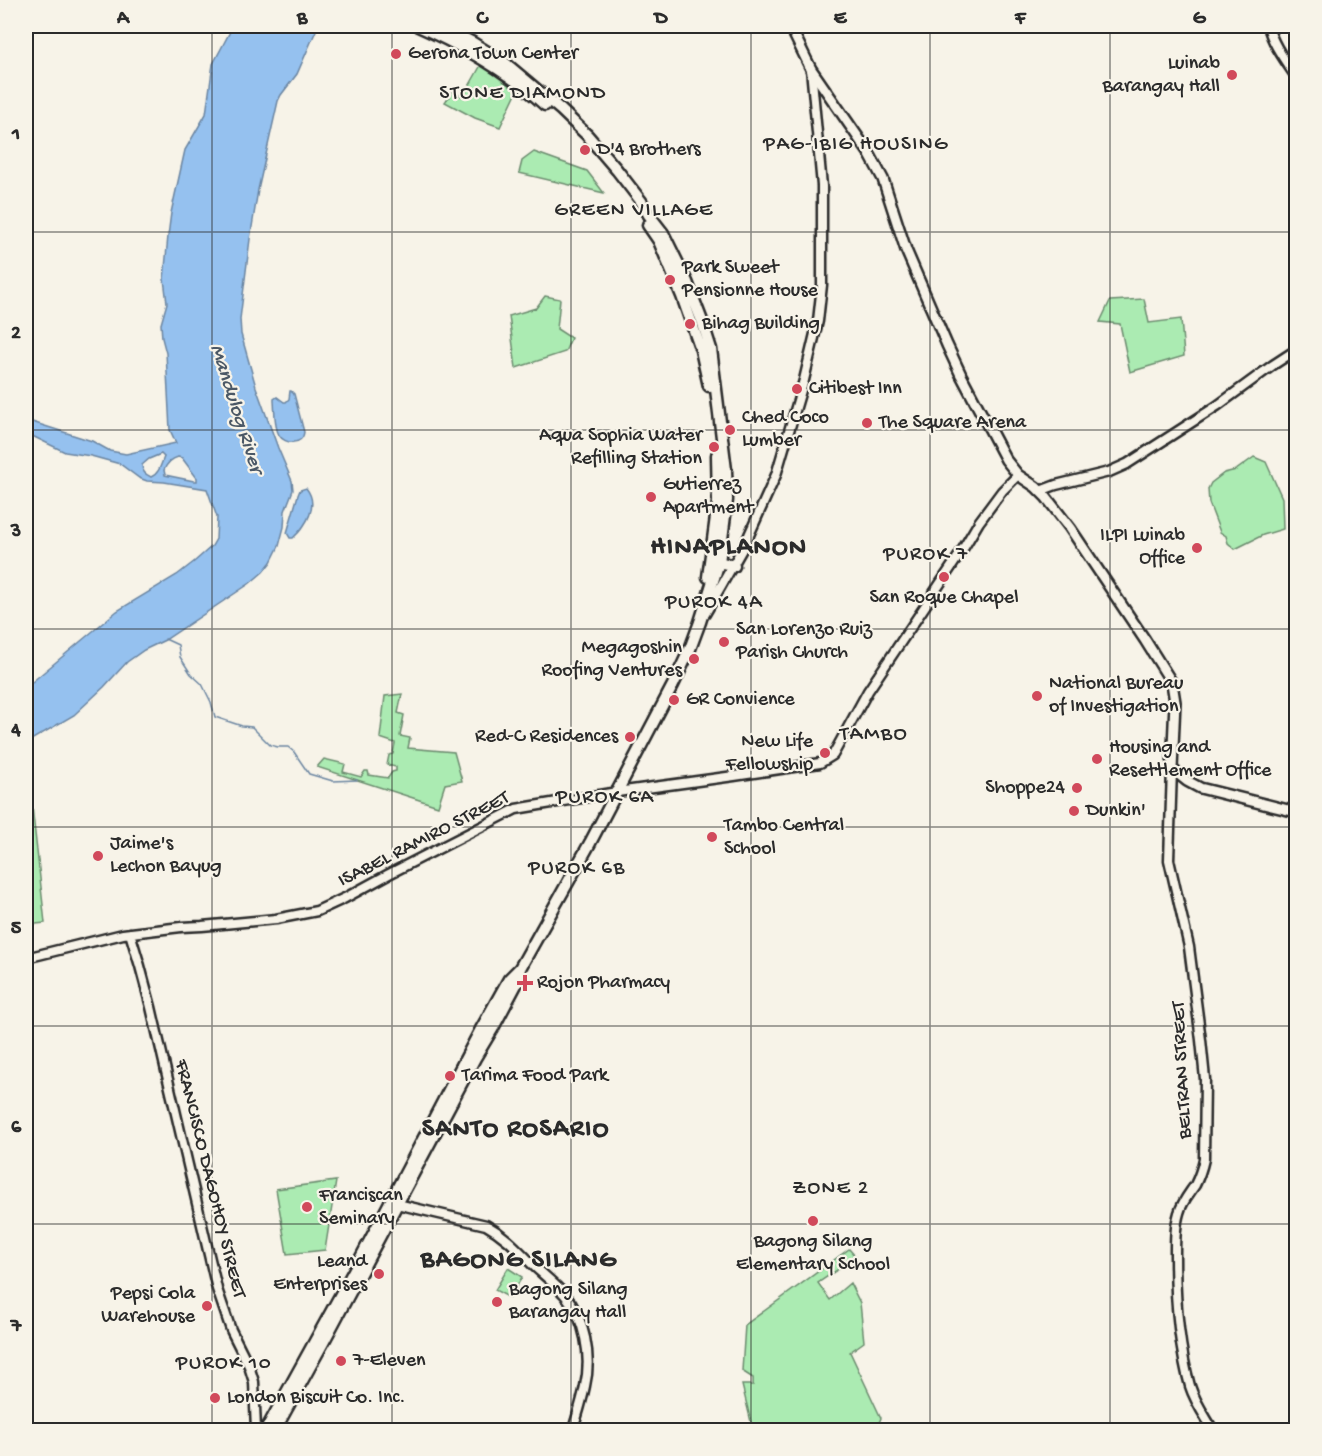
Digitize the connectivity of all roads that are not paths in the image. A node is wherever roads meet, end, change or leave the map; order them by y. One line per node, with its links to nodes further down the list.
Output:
1 (418, 26): 12 (highway)
2 (440, 26): 10 (highway)
3 (790, 26): 5 (main road)
4 (1268, 26): 6 (street)
5 (811, 69): 8 (main road); 11 (street)
6 (1296, 77)
7 (1296, 350): 9 (street)
8 (1018, 475): 9 (main road); 14 (street, ISABEL RAMIRO STREET)
9 (1040, 491): 13 (main road)
10 (719, 562): 11 (highway); 12 (highway)
11 (734, 566): 12 (street)
12 (700, 623): 14 (highway)
13 (1172, 769): 15 (main road); 24 (street, BELTRAN STREET)
14 (616, 792): 16 (street, ISABEL RAMIRO STREET); 18 (highway)
15 (1296, 812)
16 (127, 934): 17 (street, ISABEL RAMIRO STREET); 20 (street, FRANCISCO DAGOHOY STREET)
17 (26, 958)
18 (520, 968): 19 (highway); 21 (highway)
19 (397, 1204): 22 (highway); 23 (street)
20 (256, 1431)
21 (266, 1431)
22 (275, 1431)
23 (573, 1431)
24 (1214, 1431)

